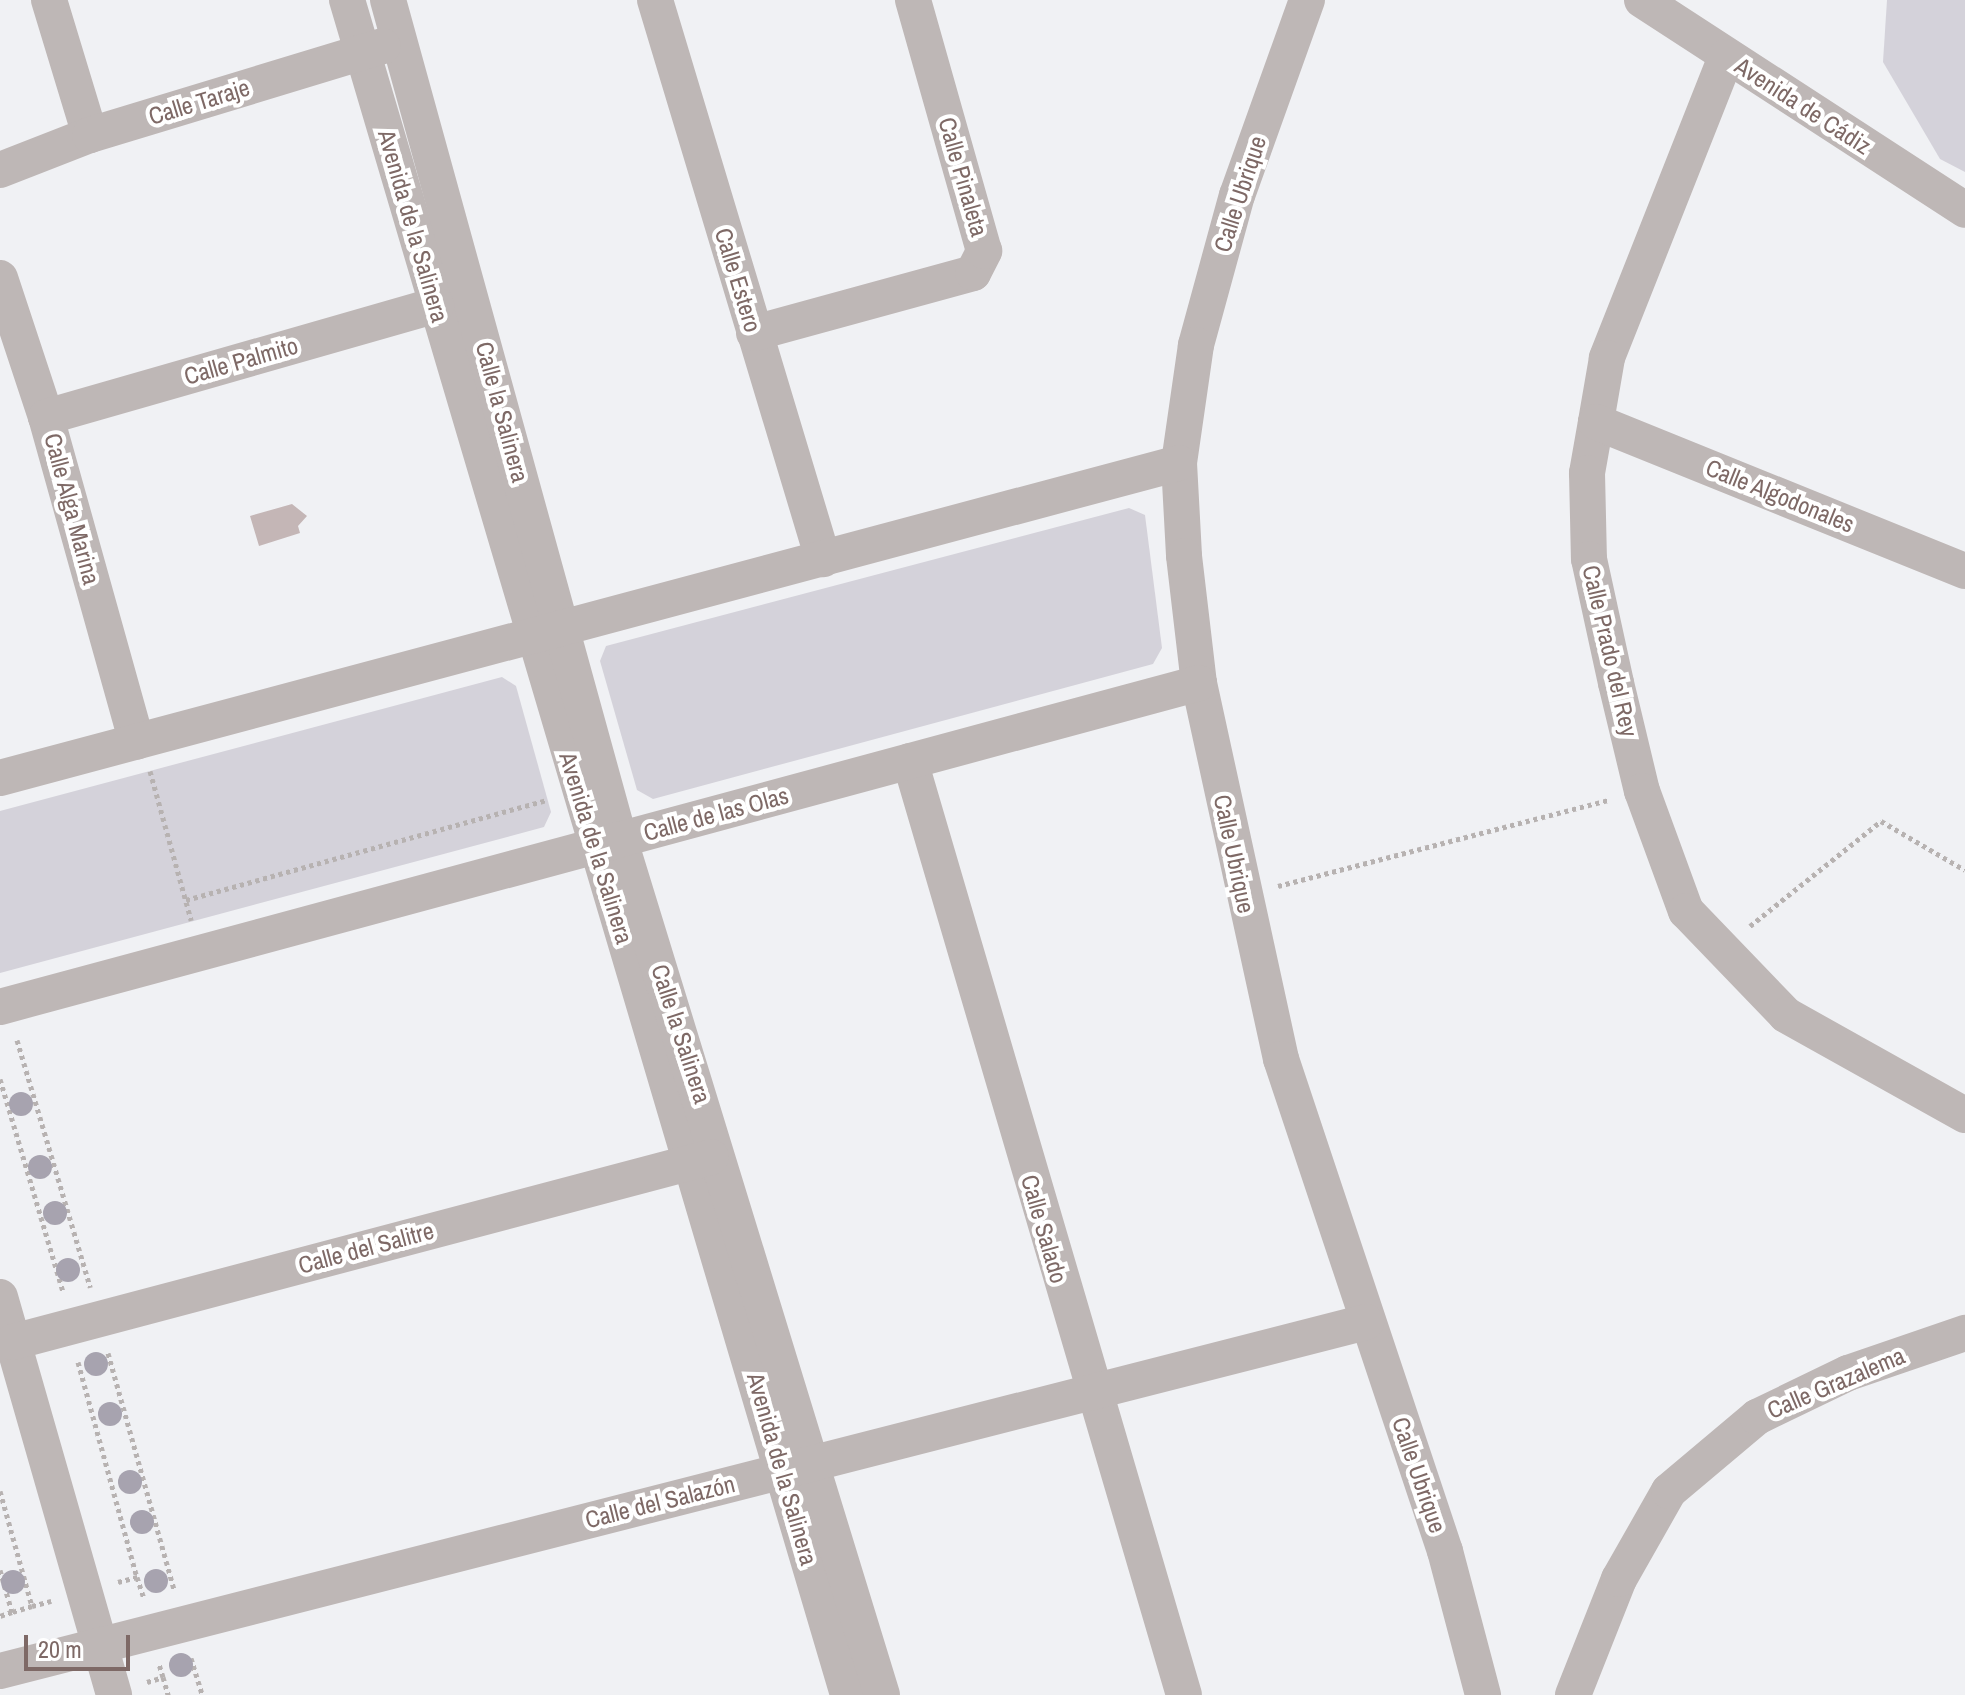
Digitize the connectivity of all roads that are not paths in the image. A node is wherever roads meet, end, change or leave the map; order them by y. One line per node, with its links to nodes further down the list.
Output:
1 (49, 0): 11 (street)
2 (347, 0): 9 (street, Avenida de la Salinera)
3 (388, 0): 8 (street, Calle la Salinera)
4 (655, 0): 16 (street, Calle Estero)
5 (913, 0): 16 (street, Calle Pinaleta)
6 (1307, 0): 19 (street, Calle Ubrique)
7 (1642, 0): 10 (street, Avenida de Cádiz)
8 (400, 41): 9 (street, Calle Taraje); 22 (street, Calle la Salinera)
9 (363, 53): 11 (street, Calle Taraje); 15 (street, Avenida de la Salinera)
10 (1726, 57): 13 (street, Avenida de Cádiz); 18 (street, Calle Prado del Rey)
11 (90, 135): 12 (street, Calle Taraje)
12 (0, 170)
13 (1965, 210)
14 (0, 278): 17 (street, Calle Alga Marina)
15 (436, 305): 17 (street, Calle Palmito); 22 (street, Avenida de la Salinera)
16 (754, 333): 20 (street, Calle Estero)
17 (46, 417): 24 (street, Calle Alga Marina)
18 (1596, 422): 21 (street, Calle Algodonales); 29 (street, Calle Prado del Rey)
19 (1179, 463): 20 (street); 23 (street, Calle Ubrique)
20 (823, 559): 22 (street)
21 (1965, 571)
22 (547, 633): 24 (street); 27 (street, Calle la Salinera)
23 (1199, 683): 25 (street, Calle de las Olas); 32 (street, Calle Ubrique)
24 (146, 760): 26 (street)
25 (910, 761): 27 (street, Calle de las Olas); 35 (street, Calle Salado)
26 (0, 778)
27 (608, 844): 28 (street, Calle de las Olas); 30 (street, Avenida de la Salinera)
28 (7, 1020)
29 (1965, 1115)
30 (705, 1158): 34 (street, Calle del Salitre); 36 (street, Avenida de la Salinera)
31 (0, 1297): 34 (street)
32 (1366, 1322): 35 (street, Calle del Salazón); 43 (street, Calle Ubrique)
33 (1965, 1333): 44 (street, Calle Grazalema)
34 (13, 1342): 37 (street)
35 (1091, 1392): 36 (street, Calle del Salazón); 42 (street, Calle Salado)
36 (796, 1467): 37 (street, Calle del Salazón); 40 (street, Avenida de la Salinera); 41 (street)
37 (100, 1645): 38 (street, Calle del Salazón); 39 (street)
38 (0, 1671)
39 (114, 1695)
40 (848, 1695)
41 (882, 1695)
42 (1184, 1695)
43 (1483, 1695)
44 (1573, 1695)

